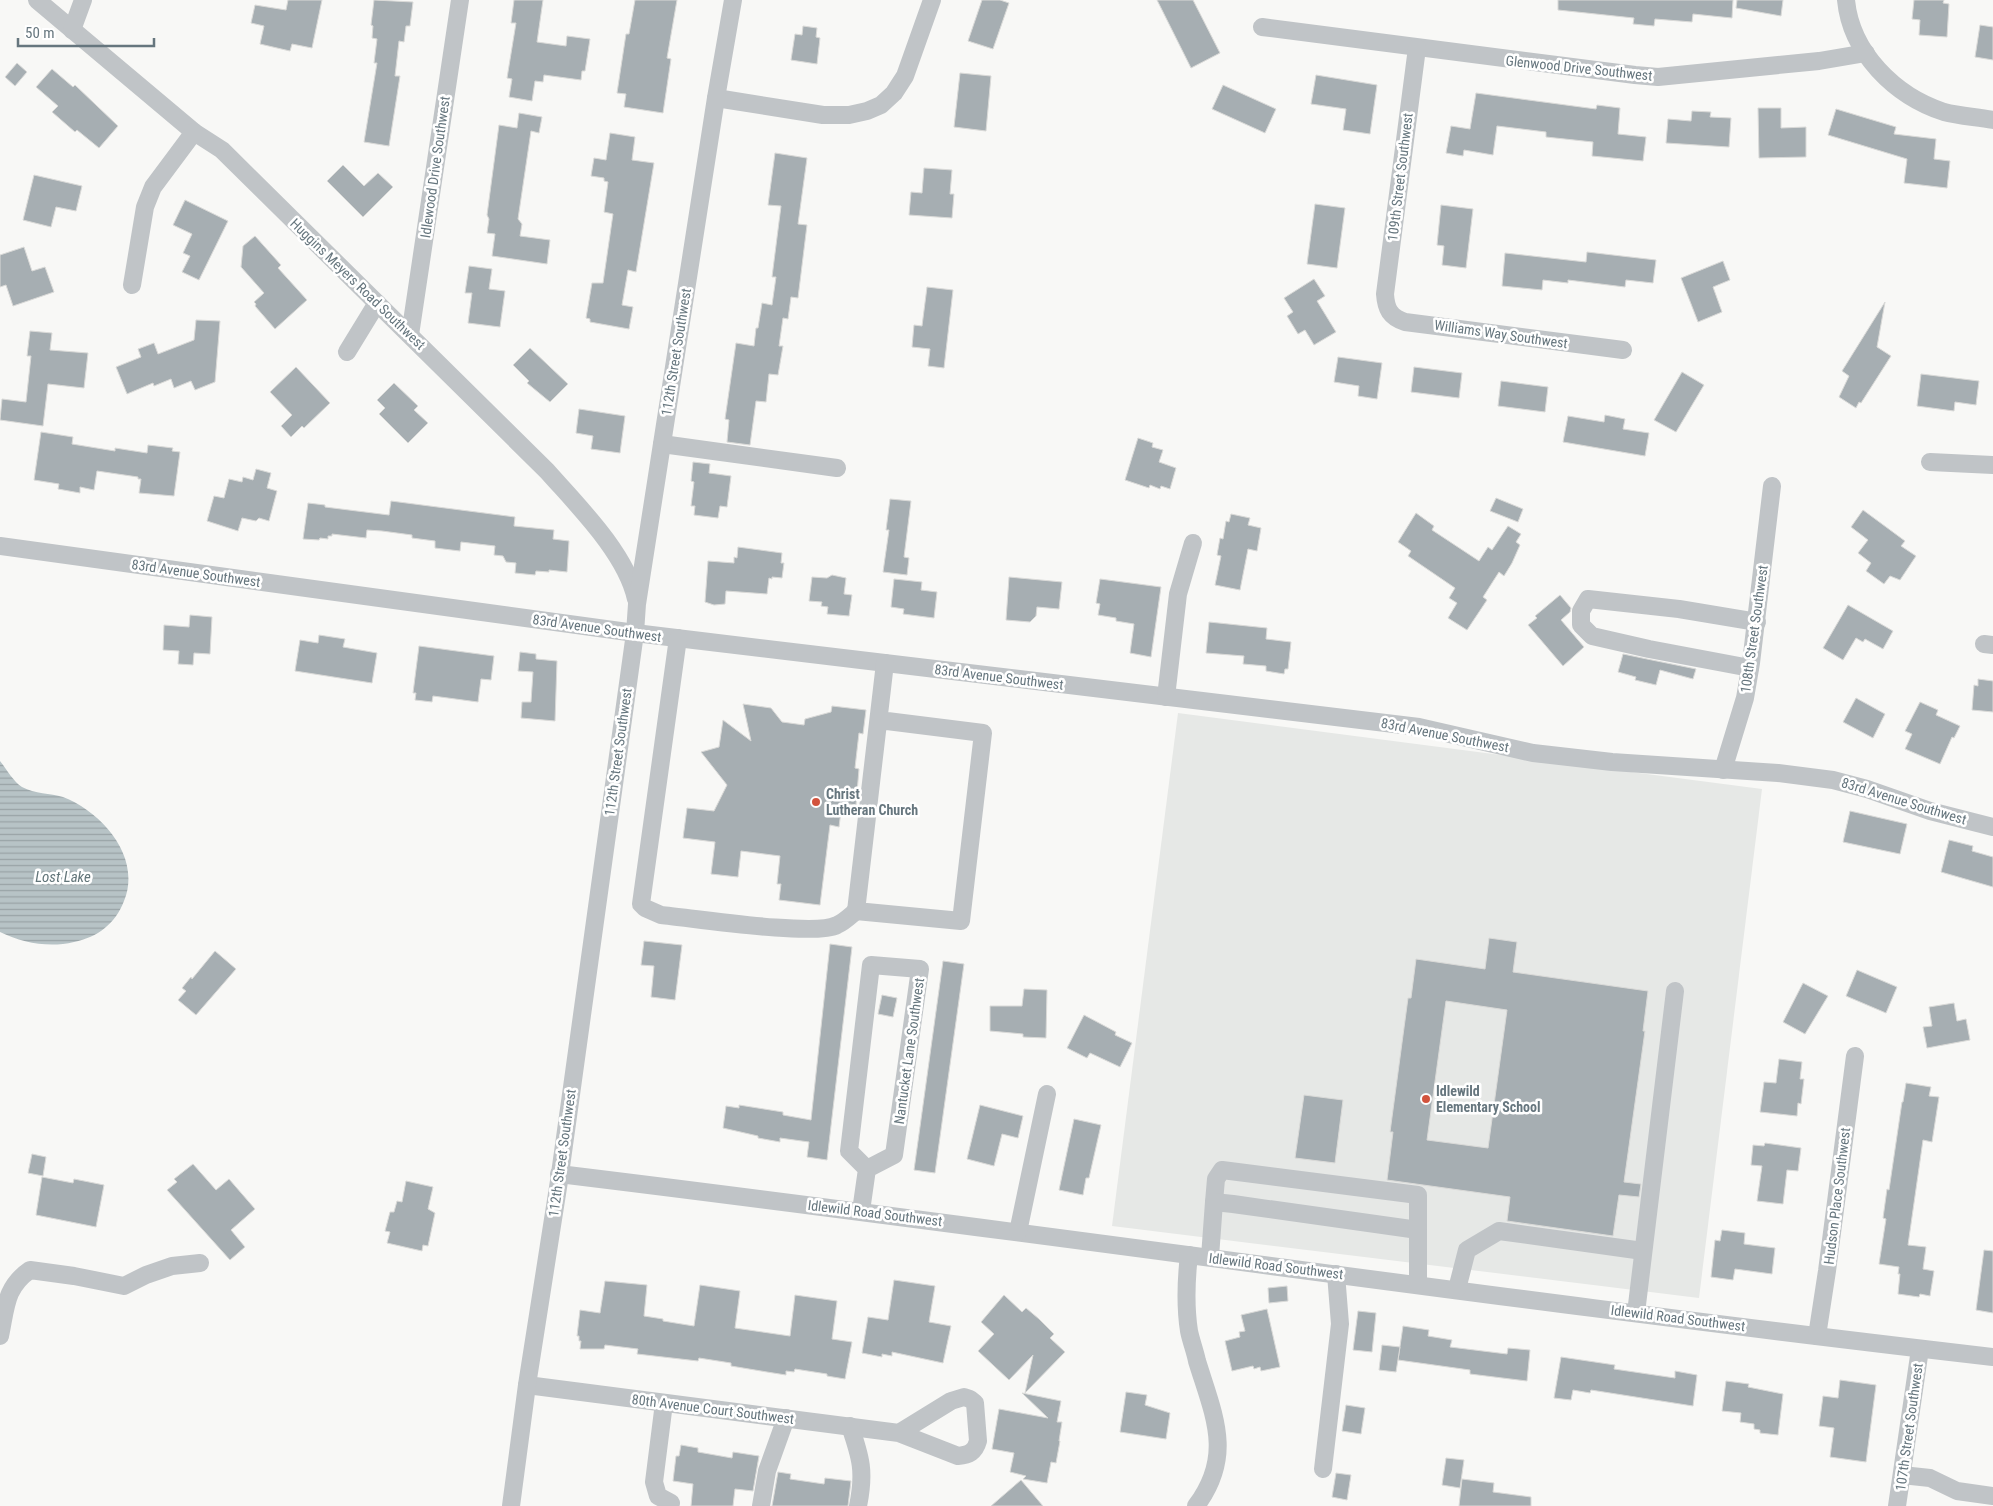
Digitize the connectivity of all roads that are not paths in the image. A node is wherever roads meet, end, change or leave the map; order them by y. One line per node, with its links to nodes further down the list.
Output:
1 (37, 0): 8 (street, Huggins Meyers Road Southwest)
2 (83, 0): 8 (street)
3 (460, 0): 17 (street, Idlewood Drive Southwest)
4 (733, 0): 11 (street, 112th Street Southwest)
5 (932, 0): 11 (street)
6 (1846, 0): 10 (street)
7 (1262, 27): 9 (street, Glenwood Drive Southwest)
8 (72, 30): 13 (street, Huggins Meyers Road Southwest)
9 (1417, 48): 10 (street, Glenwood Drive Southwest); 16 (street, 109th Street Southwest)
10 (1866, 53): 12 (street)
11 (716, 98): 20 (street, 112th Street Southwest)
12 (1993, 120)
13 (194, 132): 14 (street); 15 (street, Huggins Meyers Road Southwest)
14 (132, 285)
15 (376, 305): 17 (street, Huggins Meyers Road Southwest); 19 (street)
16 (1386, 306): 18 (street, Williams Way Southwest)
17 (410, 335): 27 (street, Huggins Meyers Road Southwest)
18 (1622, 350)
19 (347, 352)
20 (662, 444): 23 (street); 27 (street, 112th Street Southwest)
21 (1930, 462): 22 (street)
22 (1993, 464)
23 (837, 468)
24 (1772, 486): 28 (street, 108th Street Southwest)
25 (1193, 543): 33 (street)
26 (0, 546): 29 (street, 83rd Avenue Southwest)
27 (637, 604): 29 (street, 112th Street Southwest)
28 (1757, 622): 32 (street, 108th Street Southwest); 32 (street)
29 (635, 633): 30 (street, 83rd Avenue Southwest); 42 (street, 112th Street Southwest)
30 (678, 638): 31 (street, 83rd Avenue Southwest); 37 (street)
31 (885, 663): 33 (street, 83rd Avenue Southwest); 34 (street)
32 (1750, 668): 35 (street, 108th Street Southwest)
33 (1166, 697): 35 (street, 83rd Avenue Southwest)
34 (879, 720): 37 (street); 37 (street)
35 (1723, 770): 36 (street, 83rd Avenue Southwest)
36 (1993, 827)
37 (856, 911)
38 (1674, 991): 47 (street)
39 (1856, 1056): 56 (street, Hudson Place Southwest)
40 (1048, 1094): 46 (street)
41 (868, 1169): 41 (street, Nantucket Lane Southwest); 44 (street)
42 (560, 1174): 44 (street, Idlewild Road Southwest); 59 (street, 112th Street Southwest)
43 (1214, 1202): 45 (street); 45 (street); 49 (street)
44 (861, 1211): 46 (street, Idlewild Road Southwest)
45 (1418, 1230): 52 (street)
46 (1018, 1232): 48 (street, Idlewild Road Southwest)
47 (1643, 1251): 53 (street); 54 (street)
48 (1189, 1254): 49 (street, Idlewild Road Southwest); 71 (street)
49 (1210, 1258): 51 (street, Idlewild Road Southwest)
50 (200, 1262): 55 (street)
51 (1336, 1274): 52 (street, Idlewild Road Southwest); 64 (street)
52 (1418, 1284): 53 (street, Idlewild Road Southwest)
53 (1457, 1289): 54 (street, Idlewild Road Southwest)
54 (1636, 1312): 56 (street, Idlewild Road Southwest)
55 (0, 1336)
56 (1817, 1336): 57 (street, Idlewild Road Southwest)
57 (1920, 1349): 58 (street, Idlewild Road Southwest); 65 (street, 107th Street Southwest)
58 (1993, 1357)
59 (527, 1385): 60 (street, 80th Avenue Court Southwest); 68 (street, 112th Street Southwest)
60 (664, 1403): 61 (street, 80th Avenue Court Southwest); 67 (street)
61 (786, 1418): 62 (street, 80th Avenue Court Southwest); 69 (street)
62 (850, 1426): 63 (street, 80th Avenue Court Southwest); 70 (street)
63 (899, 1433)
64 (1323, 1469)
65 (1902, 1475): 66 (street); 72 (street, 107th Street Southwest)
66 (1993, 1496)
67 (671, 1502)
68 (512, 1506)
69 (761, 1506)
70 (858, 1506)
71 (1196, 1506)
72 (1897, 1506)

